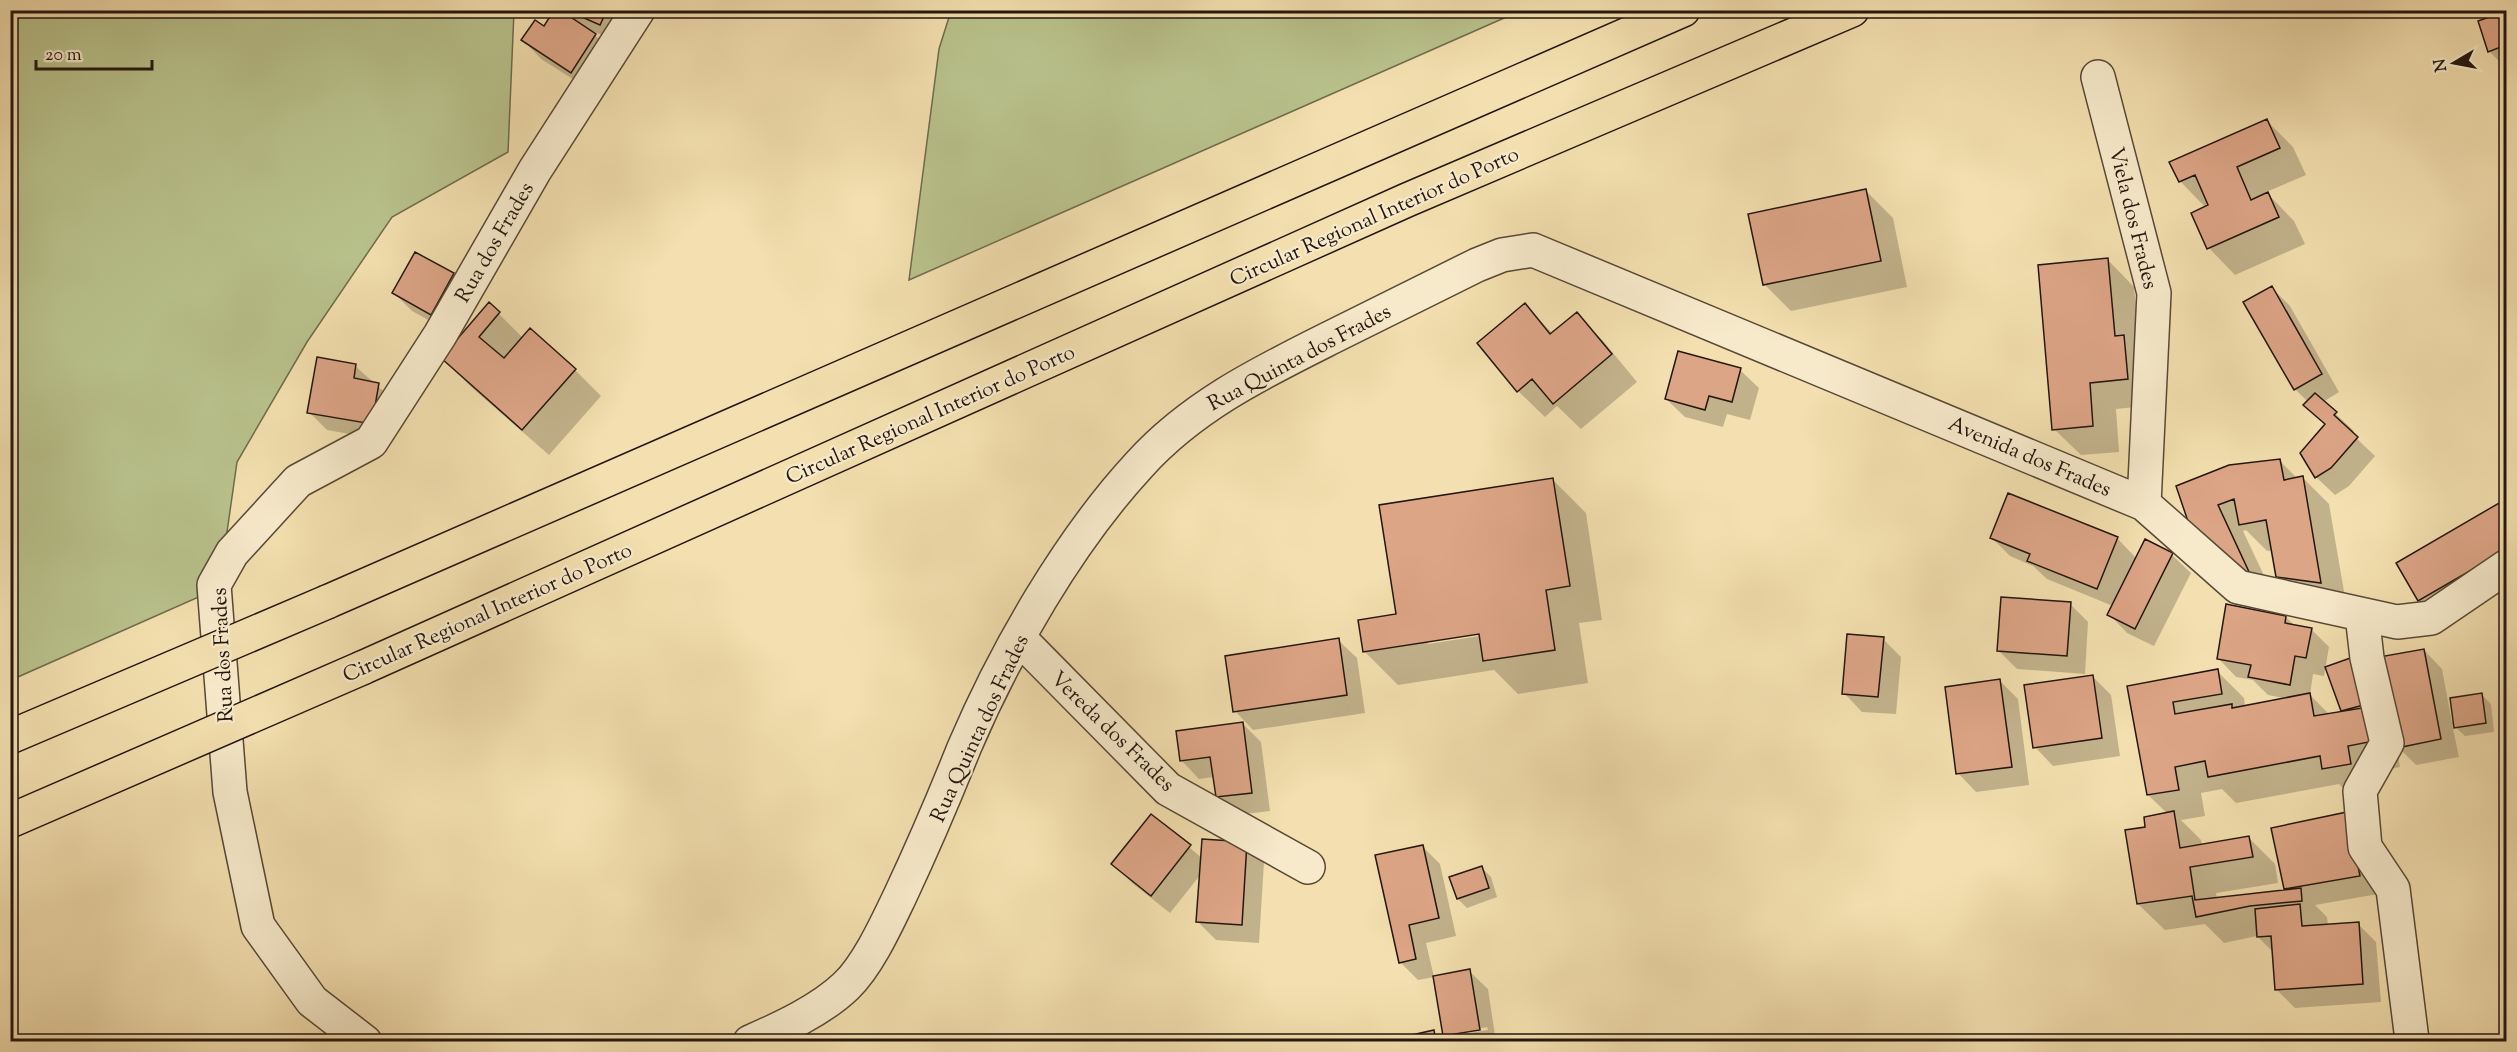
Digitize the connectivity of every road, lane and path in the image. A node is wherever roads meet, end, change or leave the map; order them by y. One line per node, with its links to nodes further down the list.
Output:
1 (638, 10): 14 (street, Rua dos Frades)
2 (1683, 10): 10 (highway, bridge)
3 (1852, 10): 11 (highway, Circular Regional Interior do Porto, bridge)
4 (2098, 77): 6 (street, Viela dos Frades)
5 (1533, 250): 6 (street, Avenida dos Frades); 9 (street, Rua Quinta dos Frades)
6 (2144, 504): 8 (street, Avenida dos Frades)
7 (2506, 567): 8 (street, Avenida dos Frades)
8 (2362, 615): 13 (street)
9 (1019, 638): 12 (street, Vereda dos Frades); 15 (street, Rua Quinta dos Frades)
10 (10, 737)
11 (10, 821)
12 (1308, 867)
13 (2412, 1040)
14 (365, 1041)
15 (750, 1041)

